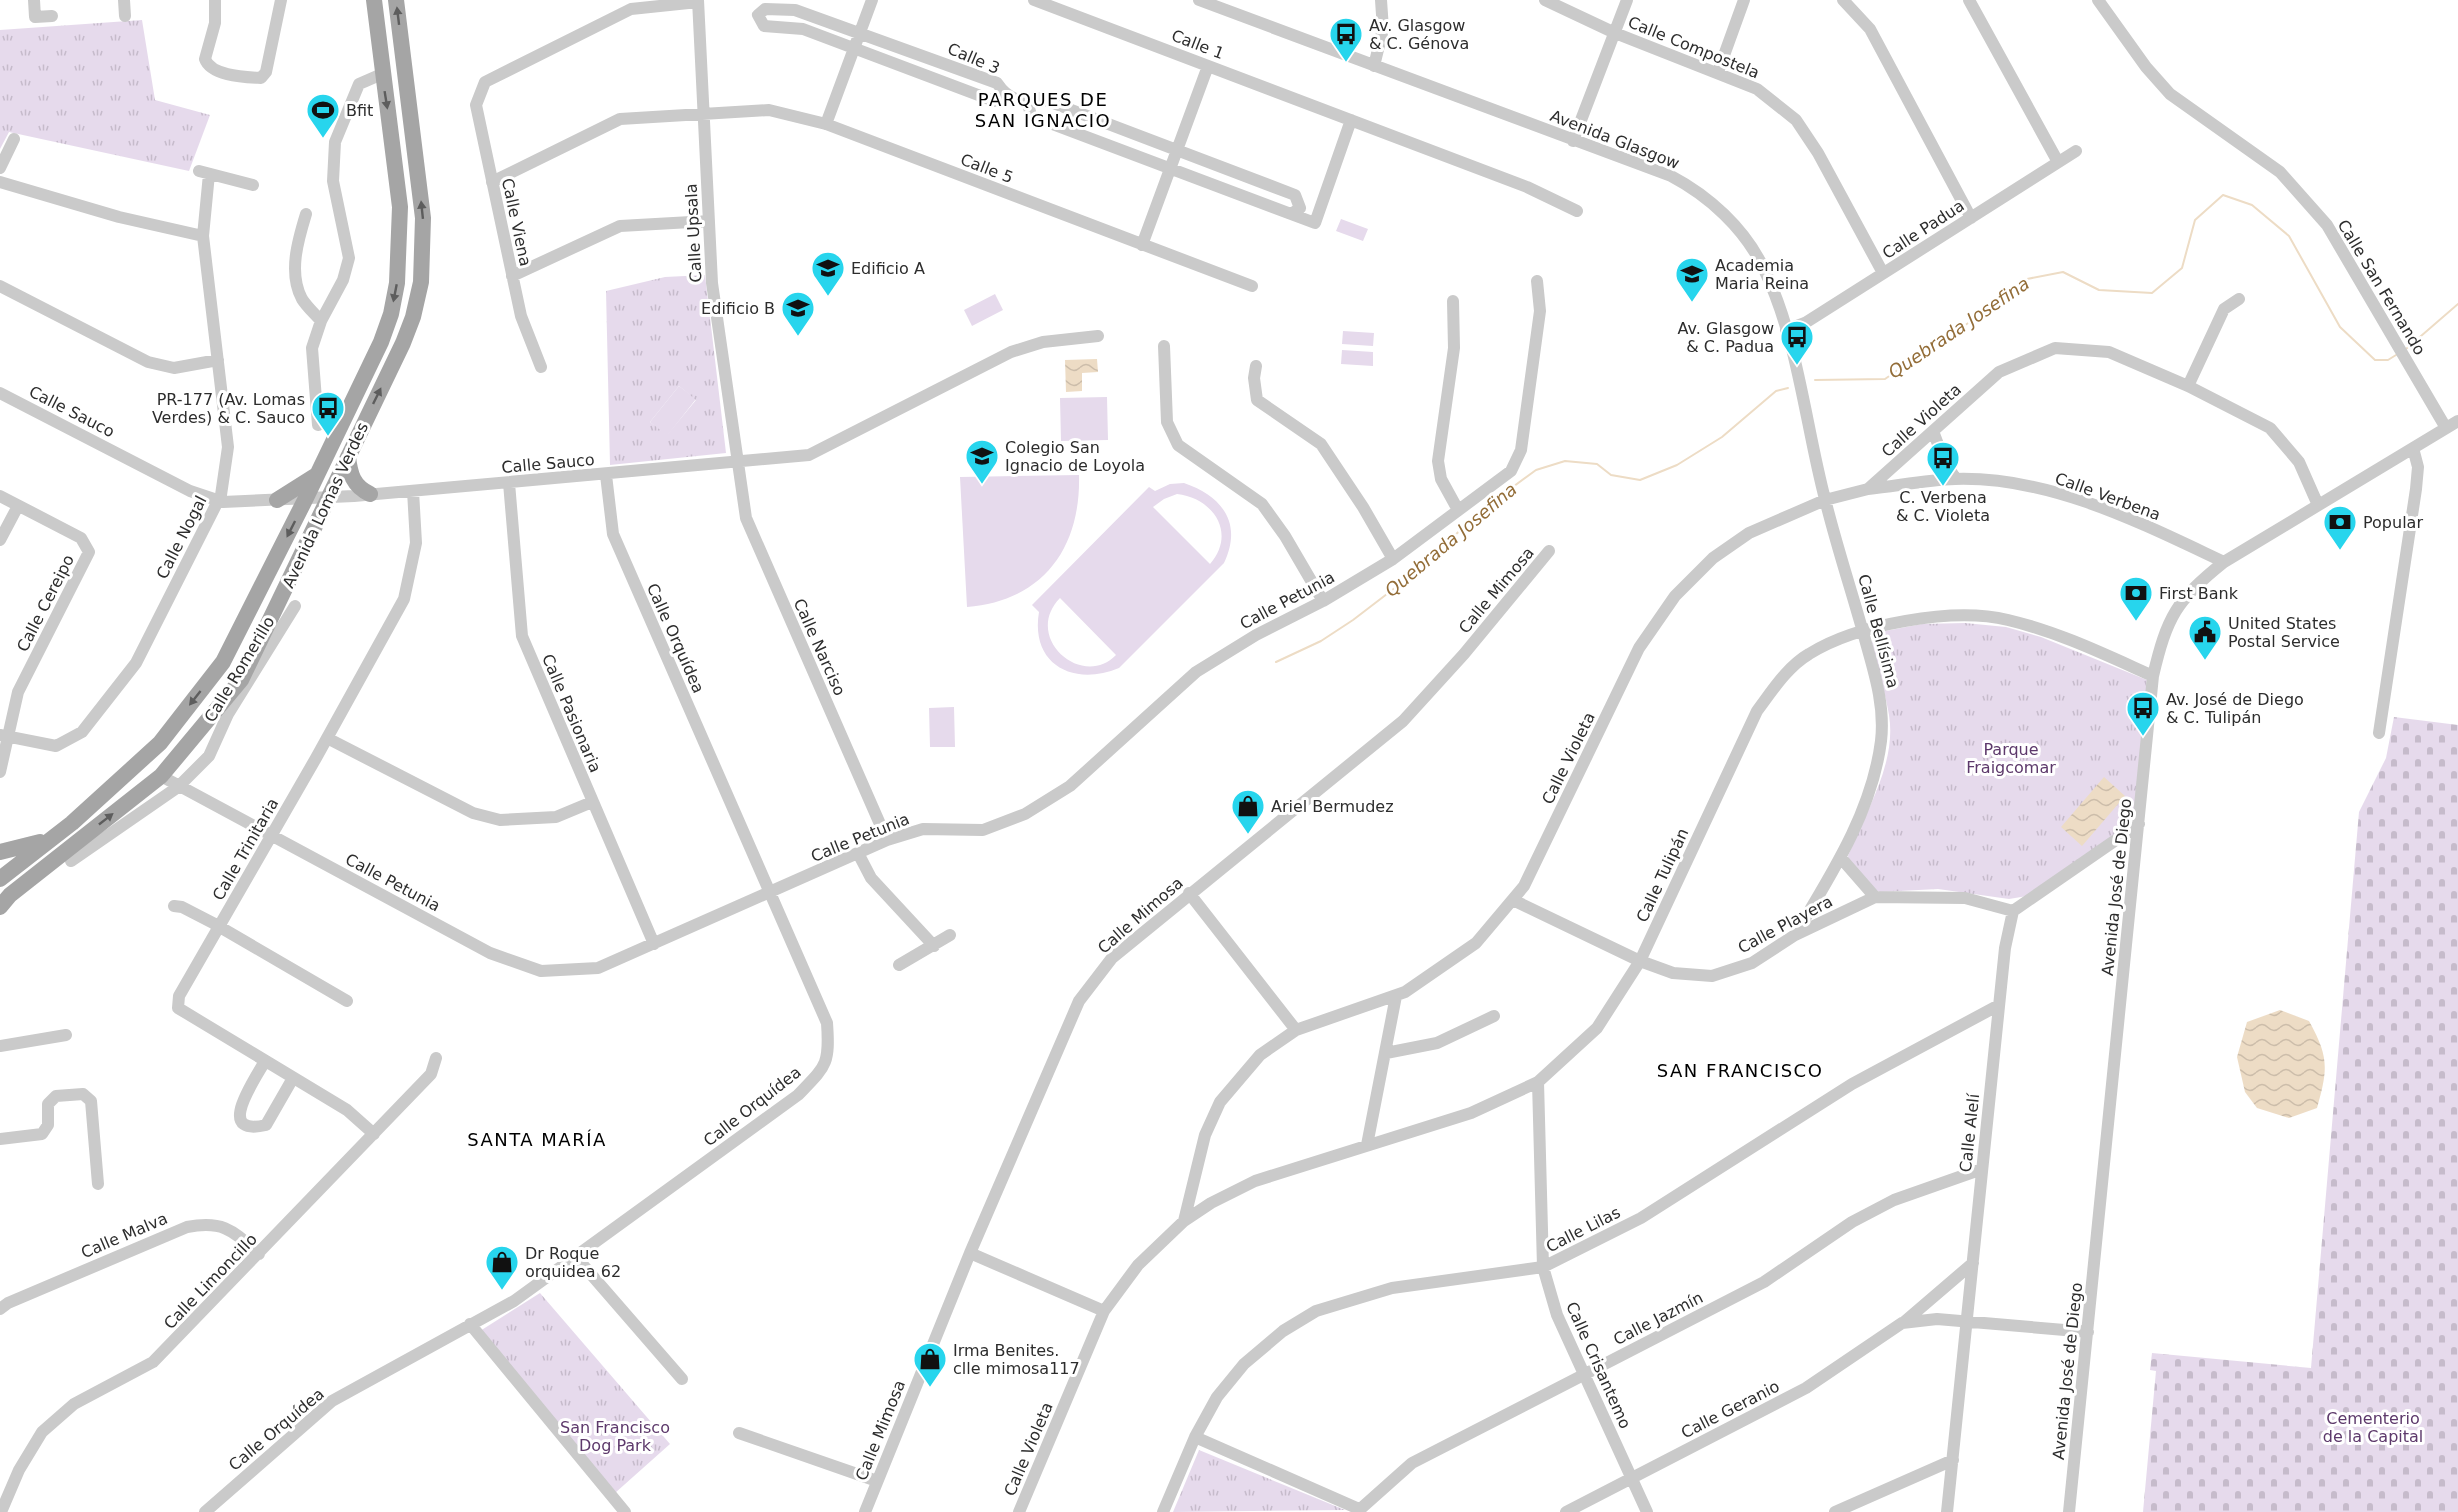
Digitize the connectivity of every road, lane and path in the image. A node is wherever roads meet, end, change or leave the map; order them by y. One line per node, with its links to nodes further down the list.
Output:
1 (34, 0): 18 (street)
2 (124, 0): 19 (street)
3 (215, 0): 4 (street)
4 (281, 0)
5 (374, 0): 26 (main road, Avenida Lomas Verdes)
6 (396, 0): 70 (main road, Avenida Lomas Verdes, one-way to 6)
7 (872, 0): 20 (street)
8 (1034, 0): 23 (street, Calle 1)
9 (1199, 0): 24 (street, Avenida Glasgow)
10 (1381, 0): 24 (street)
11 (1545, 0): 21 (street, Calle Compostela)
12 (1627, 0): 21 (street)
13 (1744, 0): 25 (street)
14 (1843, 0): 45 (street)
15 (1970, 0): 36 (street)
16 (2098, 0): 67 (street, Calle San Fernando)
17 (698, 1): 29 (street, Calle Upsala); 40 (street, Calle Viena)
18 (52, 16)
19 (124, 16)
20 (861, 32): 22 (street); 22 (street, Calle 3); 27 (street, Calle 3)
21 (1615, 33): 25 (street, Calle Compostela); 33 (street)
22 (854, 48): 27 (street); 31 (street)
23 (1208, 66): 30 (street, Calle 1); 34 (street)
24 (1374, 66): 33 (street, Avenida Glasgow)
25 (1718, 72): 49 (street, Calle Compostela)
26 (382, 74): 56 (street); 72 (main road, Avenida Lomas Verdes, one-way to 72)
27 (1004, 94): 28 (street, Calle 3)
28 (1028, 103): 34 (street, Calle 3); 38 (street)
29 (704, 112): 31 (street, Calle 5); 40 (street, Calle 5); 46 (street, Calle Upsala)
30 (1351, 120): 42 (street, Calle 1); 43 (street)
31 (826, 124): 48 (street, Calle 5)
32 (14, 139): 37 (street)
33 (1573, 141): 57 (street, Avenida Glasgow)
34 (1178, 151): 38 (street); 43 (street, Calle 3)
35 (2076, 152): 36 (street, Calle Padua)
36 (2058, 162): 45 (street, Calle Padua)
37 (0, 168)
38 (1171, 168): 43 (street); 48 (street)
39 (0, 182): 47 (street)
40 (492, 182): 50 (street, Calle Viena)
41 (253, 185): 47 (street, Calle Nogal)
42 (1577, 211)
43 (1293, 213)
44 (306, 214): 56 (street)
45 (1971, 218): 49 (street, Calle Padua)
46 (709, 221): 50 (street); 71 (street, Calle Upsala)
47 (203, 236): 60 (street, Calle Nogal)
48 (1142, 245): 53 (street, Calle 5)
49 (1883, 273): 57 (street, Calle Padua)
50 (512, 276): 62 (street, Calle Viena)
51 (1537, 281): 87 (street, Calle Petunia)
52 (0, 286): 60 (street)
53 (1252, 286)
54 (2239, 299): 63 (street)
55 (1453, 301): 87 (street)
56 (321, 321): 66 (street)
57 (1786, 330): 83 (street, Avenida Glasgow)
58 (1098, 336): 71 (street, Calle Sauco)
59 (1164, 346): 92 (street)
60 (218, 360): 84 (street, Calle Nogal)
61 (1256, 366): 90 (street)
62 (541, 367)
63 (2188, 386): 68 (street, Calle Violeta); 85 (street, Calle Violeta)
64 (0, 393): 84 (street, Calle Sauco)
65 (2458, 421): 67 (street, Avenida José de Diego)
66 (318, 425)
67 (2446, 428): 69 (street, Avenida José de Diego)
68 (1933, 431): 74 (street); 76 (street, Calle Violeta)
69 (2413, 448): 85 (street, Avenida José de Diego); 96 (street)
70 (348, 457): 78 (main road); 80 (main road, Avenida Lomas Verdes)
71 (737, 463): 73 (street, Calle Sauco); 106 (street, Calle Narciso)
72 (318, 473): 81 (main road, Avenida Lomas Verdes); 82 (main road)
73 (606, 475): 75 (street, Calle Sauco); 112 (street, Calle Orquídea)
74 (1956, 479): 76 (street, Calle Verbena); 91 (street, Calle Verbena)
75 (509, 483): 77 (street, Calle Sauco); 102 (street, Calle Pasionaria)
76 (1868, 489): 83 (street, Calle Violeta)
77 (413, 491): 78 (street, Calle Sauco); 98 (street, Calle Trinitaria)
78 (370, 494): 80 (street, Calle Sauco)
79 (0, 496): 86 (street, Calle Cereipo)
80 (329, 496): 81 (street, Calle Sauco); 100 (main road, Avenida Lomas Verdes)
81 (306, 498): 82 (street, Calle Sauco); 105 (main road, Avenida Lomas Verdes, one-way to 105)
82 (277, 500): 84 (street, Calle Sauco)
83 (1825, 500): 94 (street, Calle Bellísima); 115 (street, Calle Violeta)
84 (218, 502): 97 (street, Calle Nogal)
85 (2318, 505): 91 (street, Avenida José de Diego)
86 (18, 506): 88 (street); 97 (street, Calle Cereipo)
87 (1458, 510): 90 (street, Calle Petunia)
88 (0, 540)
89 (1549, 551): 113 (street, Calle Mimosa)
90 (1393, 559): 92 (street, Calle Petunia)
91 (2224, 562): 95 (street, Avenida José de Diego)
92 (1323, 601): 106 (street, Calle Petunia)
93 (295, 606): 101 (street, Calle Romerillo)
94 (1862, 629): 95 (street, Calle Tulipán); 109 (street, Calle Bellísima); 123 (street, Calle Tulipán)
95 (2153, 676): 103 (street, Avenida José de Diego)
96 (2379, 733)
97 (3, 736): 99 (street)
98 (327, 738): 102 (street); 104 (street, Calle Trinitaria)
99 (0, 772)
100 (161, 776): 101 (street, Calle Petunia); 111 (main road, Avenida Lomas Verdes, one-way to 100)
101 (178, 787): 104 (street, Calle Petunia); 110 (street, Calle Romerillo)
102 (592, 802): 121 (street, Calle Pasionaria)
103 (2139, 824): 117 (street); 155 (street, Avenida José de Diego)
104 (272, 836): 118 (street, Calle Trinitaria); 121 (street, Calle Petunia)
105 (52, 838): 107 (main road); 111 (main road, Avenida Lomas Verdes)
106 (887, 840): 108 (street, Calle Petunia)
107 (0, 852)
108 (858, 854): 112 (street, Calle Petunia); 122 (street)
109 (1841, 858): 114 (street); 120 (street, Calle Bellísima)
110 (71, 861)
111 (2, 888)
112 (771, 892): 121 (street, Calle Petunia); 147 (street, Calle Orquídea)
113 (1189, 893): 129 (street); 145 (street, Calle Mimosa)
114 (1875, 897): 117 (street, Calle Playera); 120 (street, Calle Playera)
115 (1513, 900): 123 (street, Calle Playera); 125 (street, Calle Violeta)
116 (174, 906): 118 (street)
117 (2013, 911): 127 (street, Calle Alelí)
118 (220, 927): 126 (street); 134 (street, Calle Trinitaria)
119 (950, 935): 122 (street)
120 (1795, 935): 123 (street, Calle Playera)
121 (654, 944)
122 (934, 946): 124 (street)
123 (1640, 961): 136 (street, Calle Tulipán)
124 (899, 966)
125 (1396, 996): 129 (street, Calle Violeta); 132 (street)
126 (347, 1001)
127 (1999, 1005): 140 (street, Calle Alelí); 149 (street, Calle Lilas)
128 (1494, 1016): 132 (street)
129 (1296, 1030): 142 (street, Calle Violeta)
130 (66, 1035): 131 (street)
131 (0, 1046)
132 (1386, 1053): 139 (street)
133 (436, 1058): 137 (street, Calle Limoncillo)
134 (265, 1061): 135 (street, Calle Trinitaria); 135 (street)
135 (293, 1078): 137 (street, Calle Trinitaria)
136 (1538, 1082): 139 (street, Calle Tulipán); 149 (street, Calle Crisantemo)
137 (374, 1134): 146 (street, Calle Limoncillo)
138 (0, 1139): 141 (street)
139 (1367, 1145): 143 (street, Calle Tulipán)
140 (1982, 1169): 148 (street, Calle Alelí); 156 (street, Calle Jazmín)
141 (98, 1184)
142 (1193, 1187): 143 (street); 144 (street, Calle Violeta)
143 (1211, 1203): 144 (street, Calle Tulipán)
144 (1184, 1221): 151 (street, Calle Violeta)
145 (970, 1253): 151 (street); 162 (street, Calle Mimosa)
146 (259, 1254): 150 (street, Calle Malva); 164 (street, Calle Limoncillo)
147 (576, 1257): 154 (street, Calle Orquídea); 157 (street)
148 (1973, 1263): 152 (street, Calle Alelí); 153 (street, Calle Geranio)
149 (1543, 1267): 156 (street, Calle Crisantemo); 159 (street, Calle Lilas)
150 (0, 1309)
151 (1104, 1311): 168 (street, Calle Violeta)
152 (1967, 1321): 153 (street, Calle Geranio); 155 (street, Calle Geranio); 160 (street, Calle Alelí)
153 (1902, 1323): 161 (street, Calle Geranio)
154 (470, 1324): 165 (street, Calle Orquídea); 166 (street)
155 (2088, 1332): 174 (street, Avenida José de Diego)
156 (1583, 1376): 161 (street, Calle Crisantemo); 163 (street, Calle Jazmín)
157 (682, 1379)
158 (739, 1433): 162 (street)
159 (1195, 1437): 163 (street); 169 (street, Calle Lilas)
160 (1953, 1460): 172 (street); 173 (street, Calle Alelí)
161 (1631, 1478): 170 (street, Calle Geranio); 171 (street, Calle Crisantemo)
162 (877, 1481): 167 (street, Calle Mimosa)
163 (1358, 1511)
164 (1, 1512)
165 (204, 1512)
166 (625, 1512)
167 (865, 1512)
168 (1019, 1512)
169 (1163, 1512)
170 (1566, 1512)
171 (1647, 1512)
172 (1835, 1512)
173 (1947, 1512)
174 (2069, 1512)

